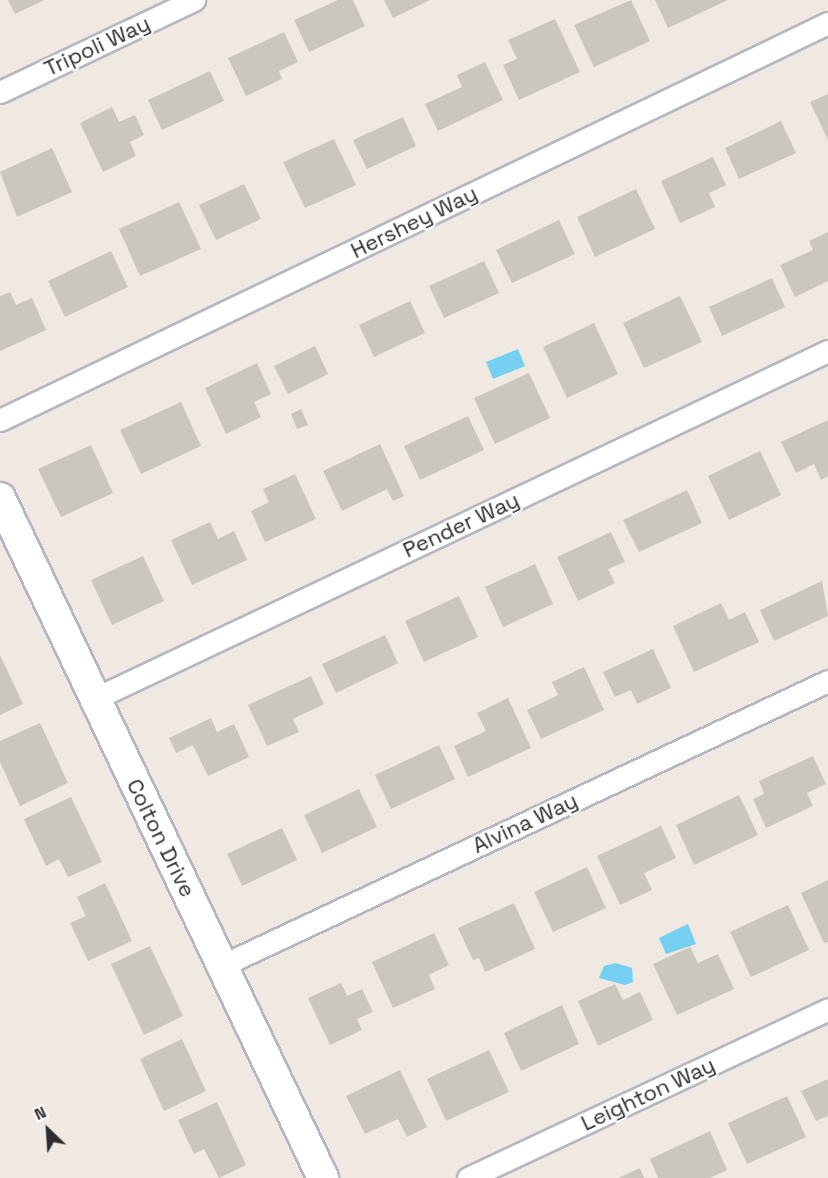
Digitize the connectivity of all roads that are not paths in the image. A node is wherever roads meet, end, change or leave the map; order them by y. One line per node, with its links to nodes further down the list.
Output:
1 (194, 0): 3 (street, Tripoli Way)
2 (828, 23): 5 (street, Hershey Way)
3 (0, 92)
4 (828, 351): 8 (street, Pender Way)
5 (0, 420)
6 (0, 498): 8 (street, Colton Drive)
7 (828, 681): 9 (street, Alvina Way)
8 (94, 699): 9 (street, Colton Drive)
9 (223, 965): 11 (street, Colton Drive)
10 (828, 1010): 12 (street, Leighton Way)
11 (323, 1178)
12 (468, 1178)

